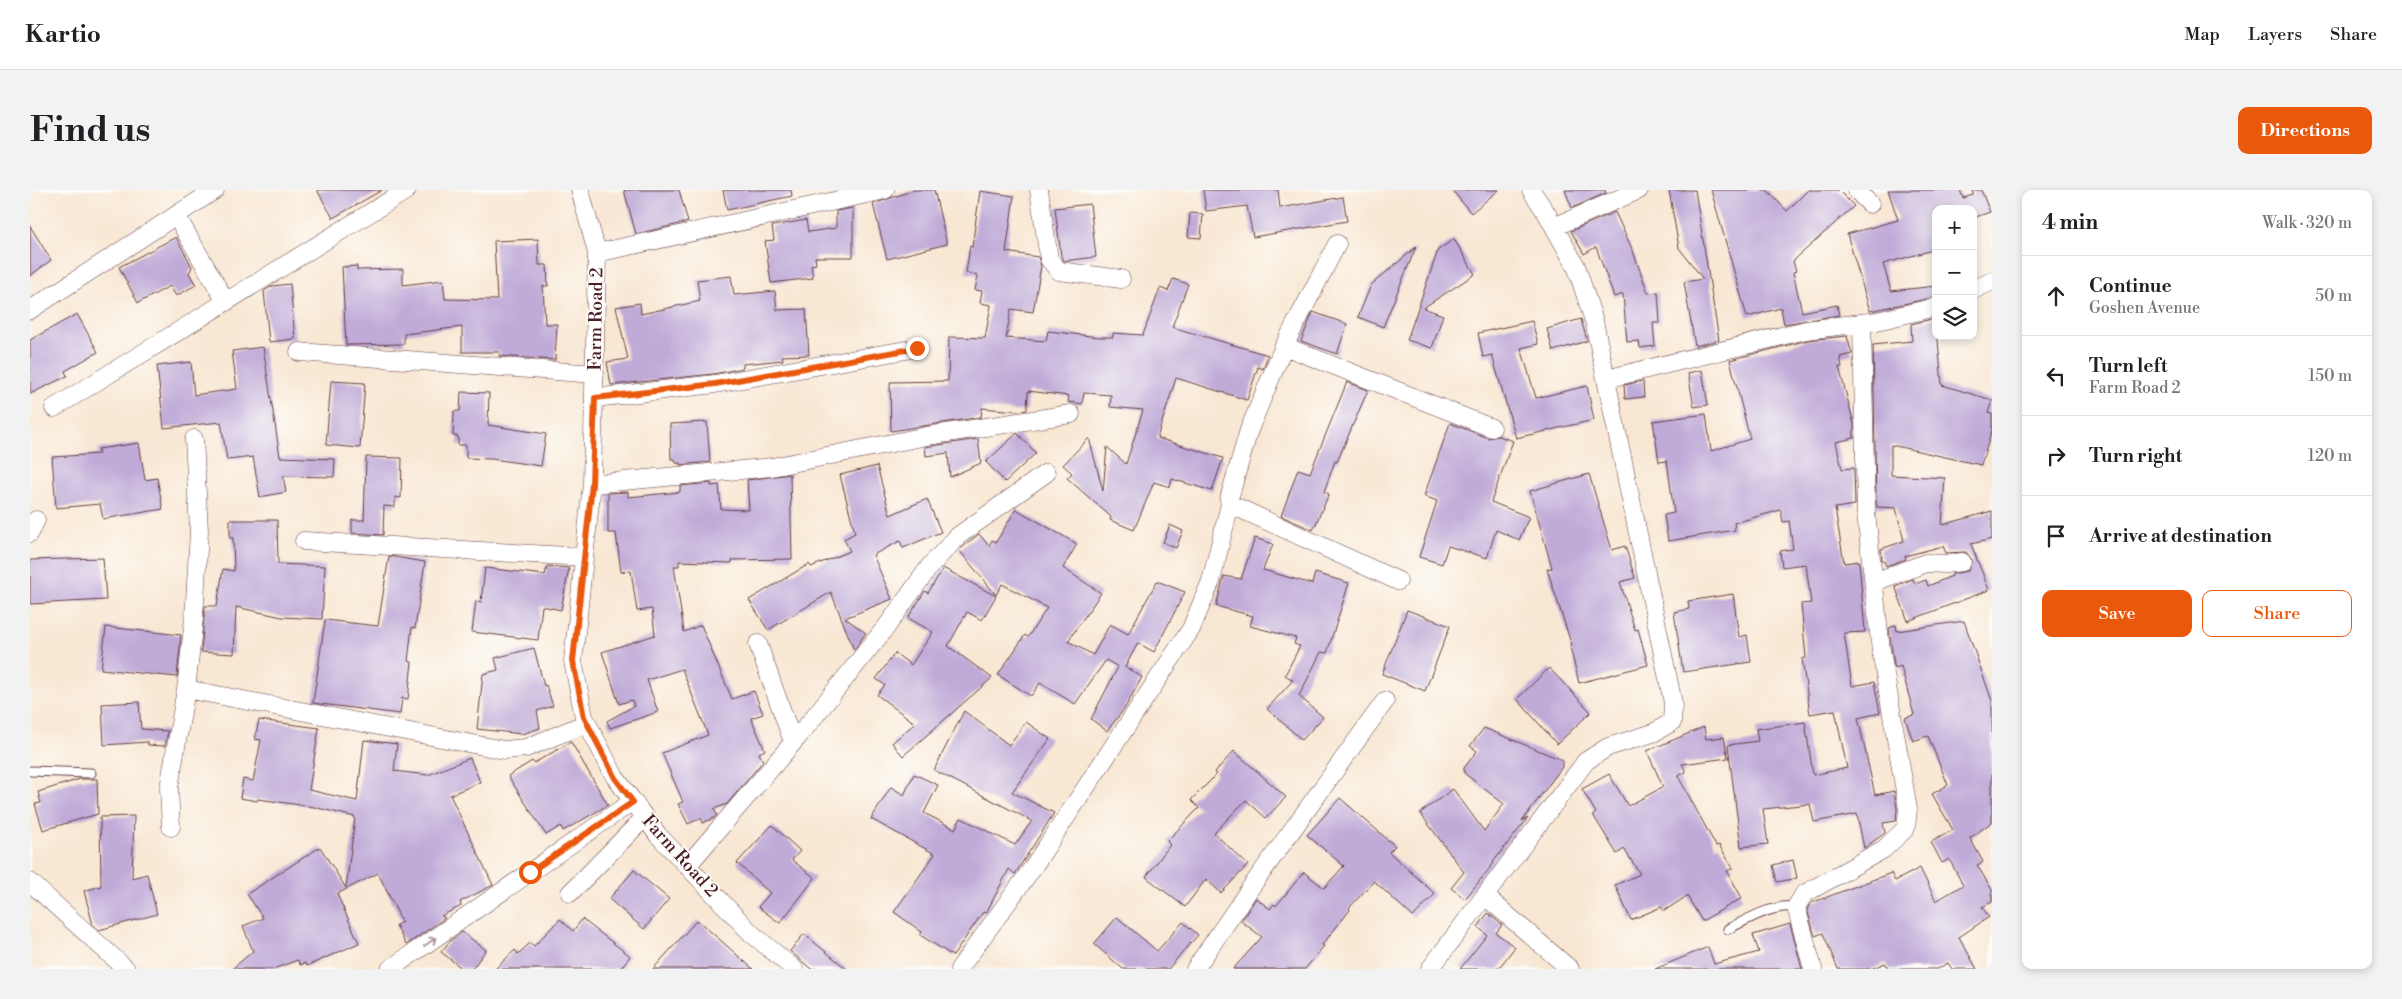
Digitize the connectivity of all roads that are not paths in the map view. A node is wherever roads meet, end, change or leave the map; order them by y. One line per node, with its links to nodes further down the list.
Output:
1 (216, 190): 10 (street)
2 (408, 190): 17 (street)
3 (580, 190): 13 (street, Farm Road 2)
4 (885, 190): 13 (street)
5 (1039, 190): 14 (street)
6 (1531, 190): 11 (street)
7 (1639, 190): 11 (street)
8 (1856, 190): 9 (street)
9 (1870, 204)
10 (176, 216): 17 (street); 19 (street)
11 (1554, 227): 25 (street)
12 (1337, 244): 21 (street)
13 (597, 253): 24 (street, Farm Road 2)
14 (1121, 278)
15 (1992, 281): 16 (street)
16 (1977, 288)
17 (226, 302): 27 (street)
18 (1932, 308): 20 (street)
19 (30, 310)
20 (1862, 323): 25 (street); 38 (street)
21 (1284, 346): 29 (street); 33 (street)
22 (917, 348): 26 (street)
23 (299, 352): 24 (street)
24 (595, 374): 26 (street, Farm Road 2)
25 (1606, 379): 52 (street)
26 (595, 398): 32 (street, Farm Road 2)
27 (54, 408)
28 (1071, 414): 32 (street)
29 (1492, 428)
30 (194, 439): 40 (street)
31 (1046, 473): 43 (street)
32 (592, 484): 35 (street, Farm Road 2)
33 (1230, 504): 37 (street); 58 (street)
34 (304, 541): 35 (street)
35 (584, 557): 42 (street, Farm Road 2)
36 (1962, 562): 38 (street)
37 (1398, 581)
38 (1874, 582): 53 (street)
39 (758, 644): 43 (street)
40 (186, 689): 42 (street); 48 (street)
41 (1384, 702): 59 (street)
42 (587, 723): 46 (street, Farm Road 2)
43 (793, 742): 49 (street)
44 (30, 771): 45 (lane)
45 (91, 773)
46 (633, 802): 47 (street, Farm Road 2); 56 (street, one-way to 46)
47 (645, 817): 49 (street, Farm Road 2); 51 (street)
48 (171, 827)
49 (687, 866): 57 (street, Farm Road 2)
50 (30, 882): 55 (street)
51 (570, 893)
52 (1484, 896): 60 (street); 61 (street)
53 (1796, 906): 54 (lane); 62 (street)
54 (1728, 929)
55 (122, 968)
56 (390, 969)
57 (794, 969)
58 (959, 969)
59 (1195, 969)
60 (1430, 969)
61 (1570, 969)
62 (1813, 969)

